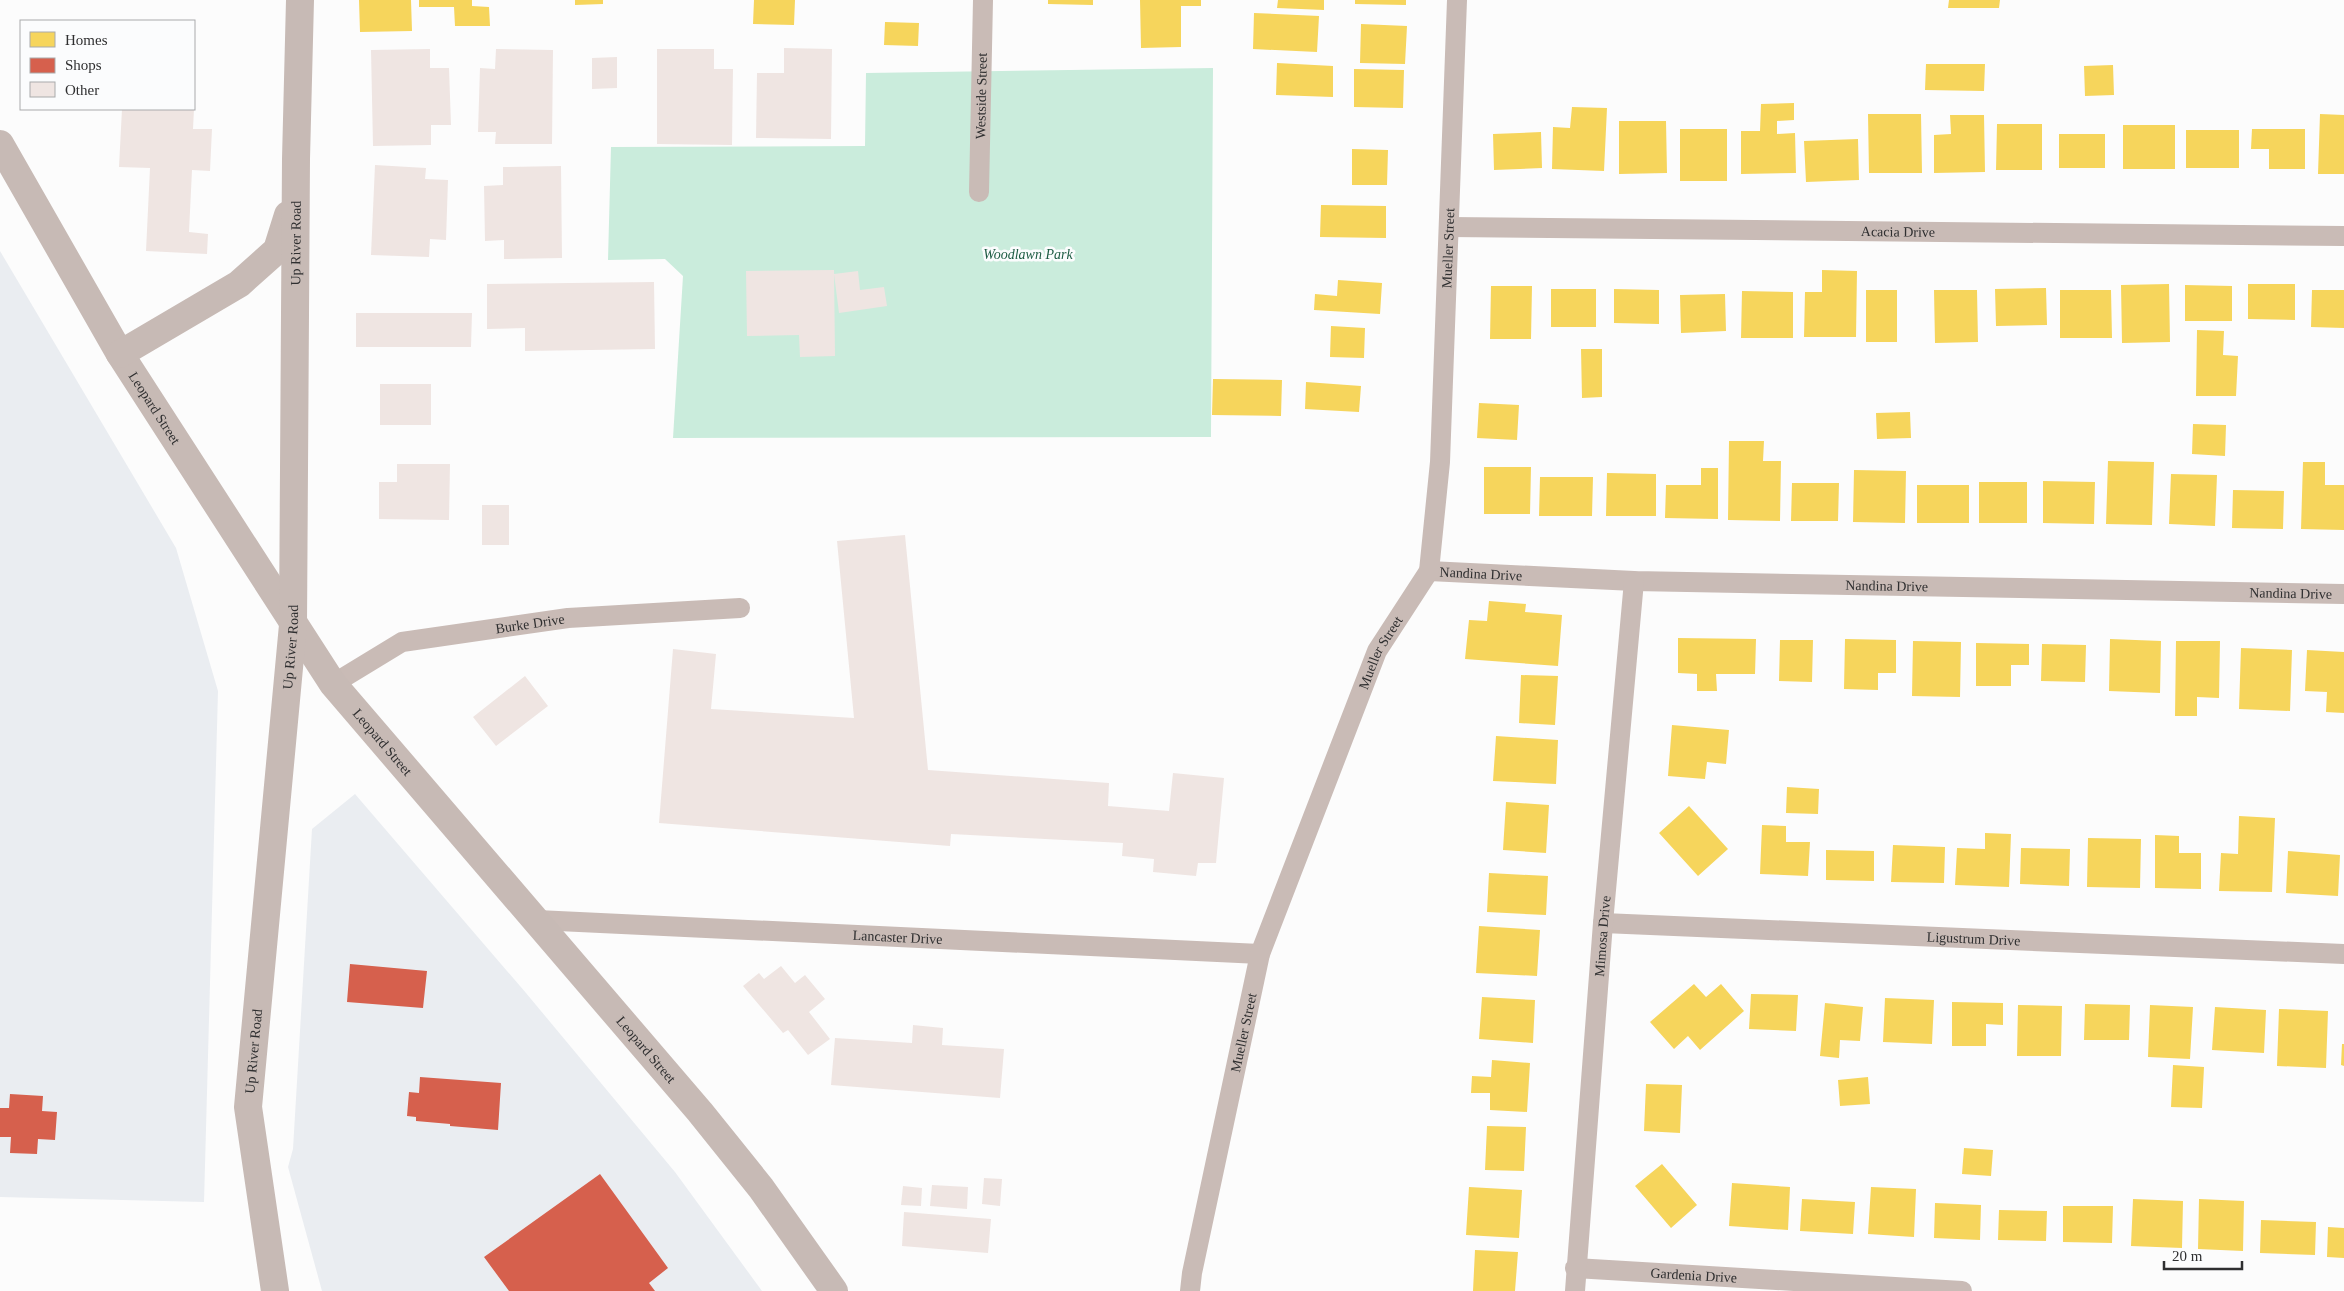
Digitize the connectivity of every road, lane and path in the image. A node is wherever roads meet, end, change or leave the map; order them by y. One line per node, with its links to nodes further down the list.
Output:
1 (300, 0): 5 (street, Up River Road)
2 (982, 0): 6 (street, Westside Street)
3 (1457, 0): 7 (street, Mueller Street)
4 (0, 144): 9 (street, Leopard Street)
5 (296, 192): 9 (street); 14 (street, Up River Road)
6 (979, 192)
7 (1450, 227): 8 (street, Acacia Drive); 10 (street, Mueller Street)
8 (2344, 236)
9 (120, 354): 14 (street, Leopard Street)
10 (1429, 571): 11 (street, Nandina Drive); 18 (street, Mueller Street)
11 (1634, 581): 12 (street, Nandina Drive); 17 (street, Mimosa Drive)
12 (2344, 594)
13 (740, 608): 15 (street, Burke Drive)
14 (293, 625): 15 (street, Leopard Street); 21 (street, Up River Road)
15 (333, 684): 16 (street, Leopard Street)
16 (537, 920): 18 (street, Lancaster Drive); 22 (street, Leopard Street)
17 (1603, 923): 19 (street, Ligustrum Drive); 20 (street, Mimosa Drive)
18 (1260, 954): 23 (street, Mueller Street)
19 (2344, 954)
20 (1575, 1268): 24 (street, Mimosa Drive); 25 (street, Gardenia Drive)
21 (275, 1291)
22 (834, 1291)
23 (1190, 1291)
24 (1574, 1291)
25 (1962, 1291)

